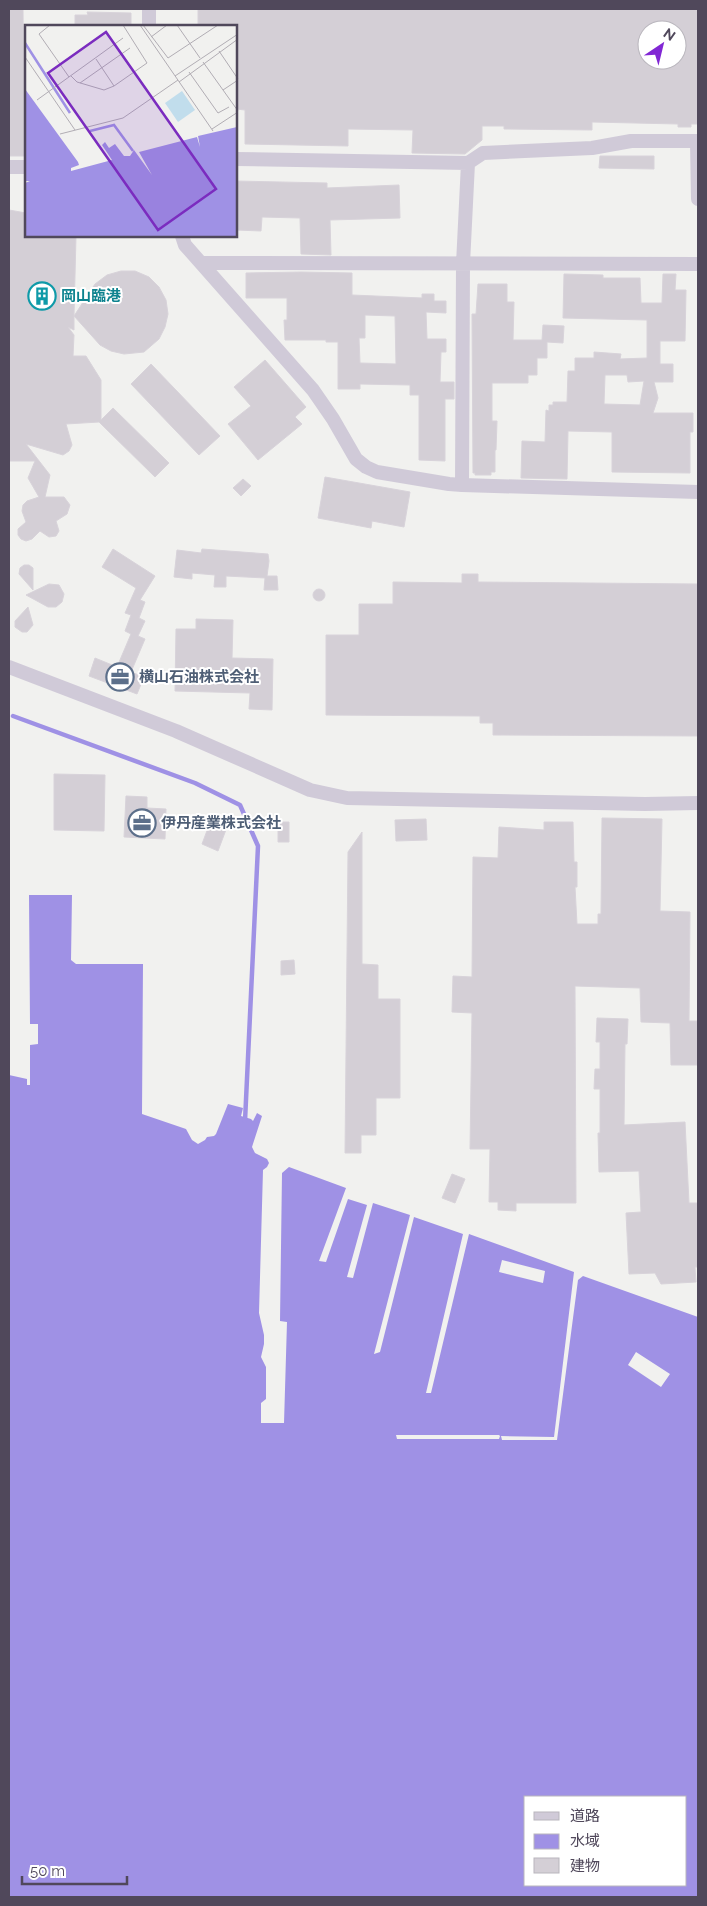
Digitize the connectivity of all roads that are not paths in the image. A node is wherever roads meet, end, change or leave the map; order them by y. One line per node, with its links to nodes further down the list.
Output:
1 (149, 9): 2 (street)
2 (149, 25)
3 (698, 141): 5 (street); 8 (street)
4 (238, 159): 5 (street)
5 (468, 163): 11 (street)
6 (9, 167): 7 (street)
7 (25, 167)
8 (698, 199)
9 (183, 238): 10 (street)
10 (201, 264): 11 (street); 13 (street)
11 (463, 264): 12 (street); 13 (street)
12 (698, 264)
13 (462, 485): 14 (street)
14 (698, 492)
15 (9, 667): 16 (street)
16 (698, 803)

